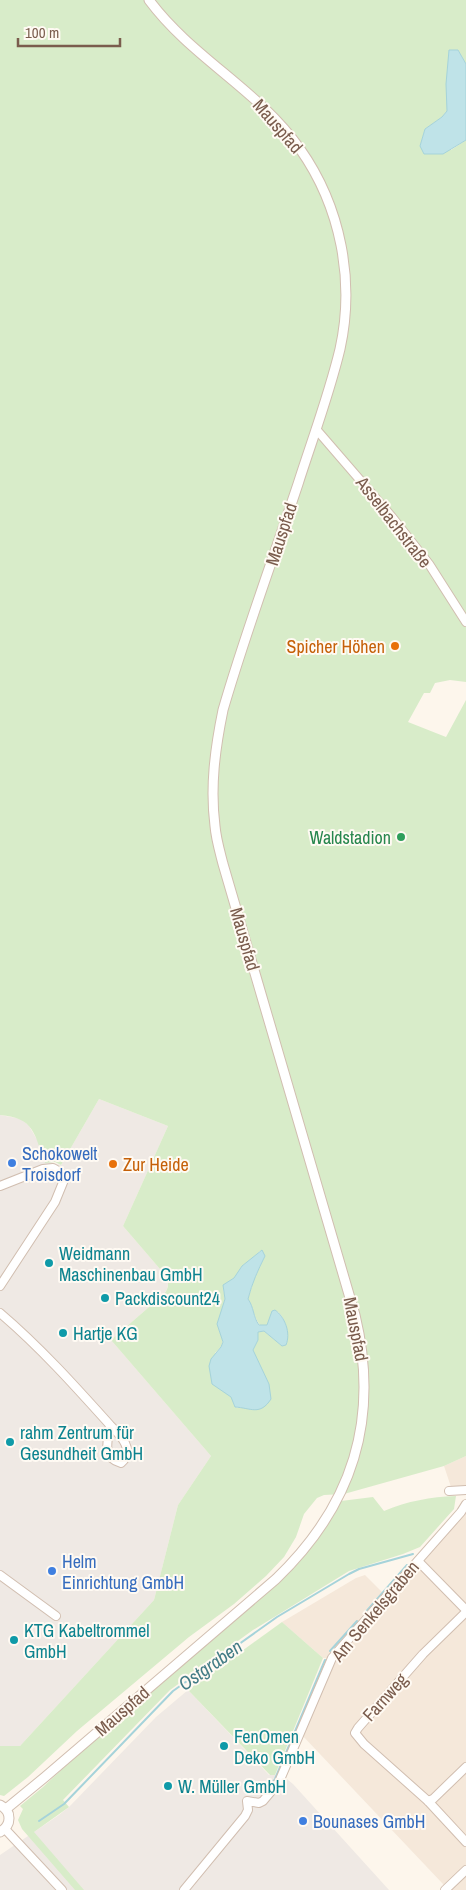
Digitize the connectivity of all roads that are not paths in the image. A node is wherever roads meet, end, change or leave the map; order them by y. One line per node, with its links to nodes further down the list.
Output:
1 (149, 0): 2 (street, Mauspfad)
2 (316, 429): 3 (street, Asselbachstraße); 17 (street, Mauspfad)
3 (466, 622)
4 (0, 1186): 5 (street)
5 (0, 1286)
6 (0, 1313): 7 (street)
7 (110, 1425)
8 (466, 1490): 9 (street)
9 (449, 1491)
10 (466, 1504): 11 (street, Am Senkelsgraben)
11 (418, 1561): 13 (street); 22 (street, Am Senkelsgraben)
12 (0, 1575): 14 (street)
13 (466, 1611): 16 (street, Farnweg)
14 (56, 1616)
15 (466, 1766): 16 (street)
16 (428, 1802): 19 (street)
17 (3, 1807): 18 (street)
18 (2, 1830): 21 (street)
19 (466, 1842)
20 (466, 1870): 23 (street)
21 (62, 1890)
22 (184, 1890)
23 (445, 1890)

